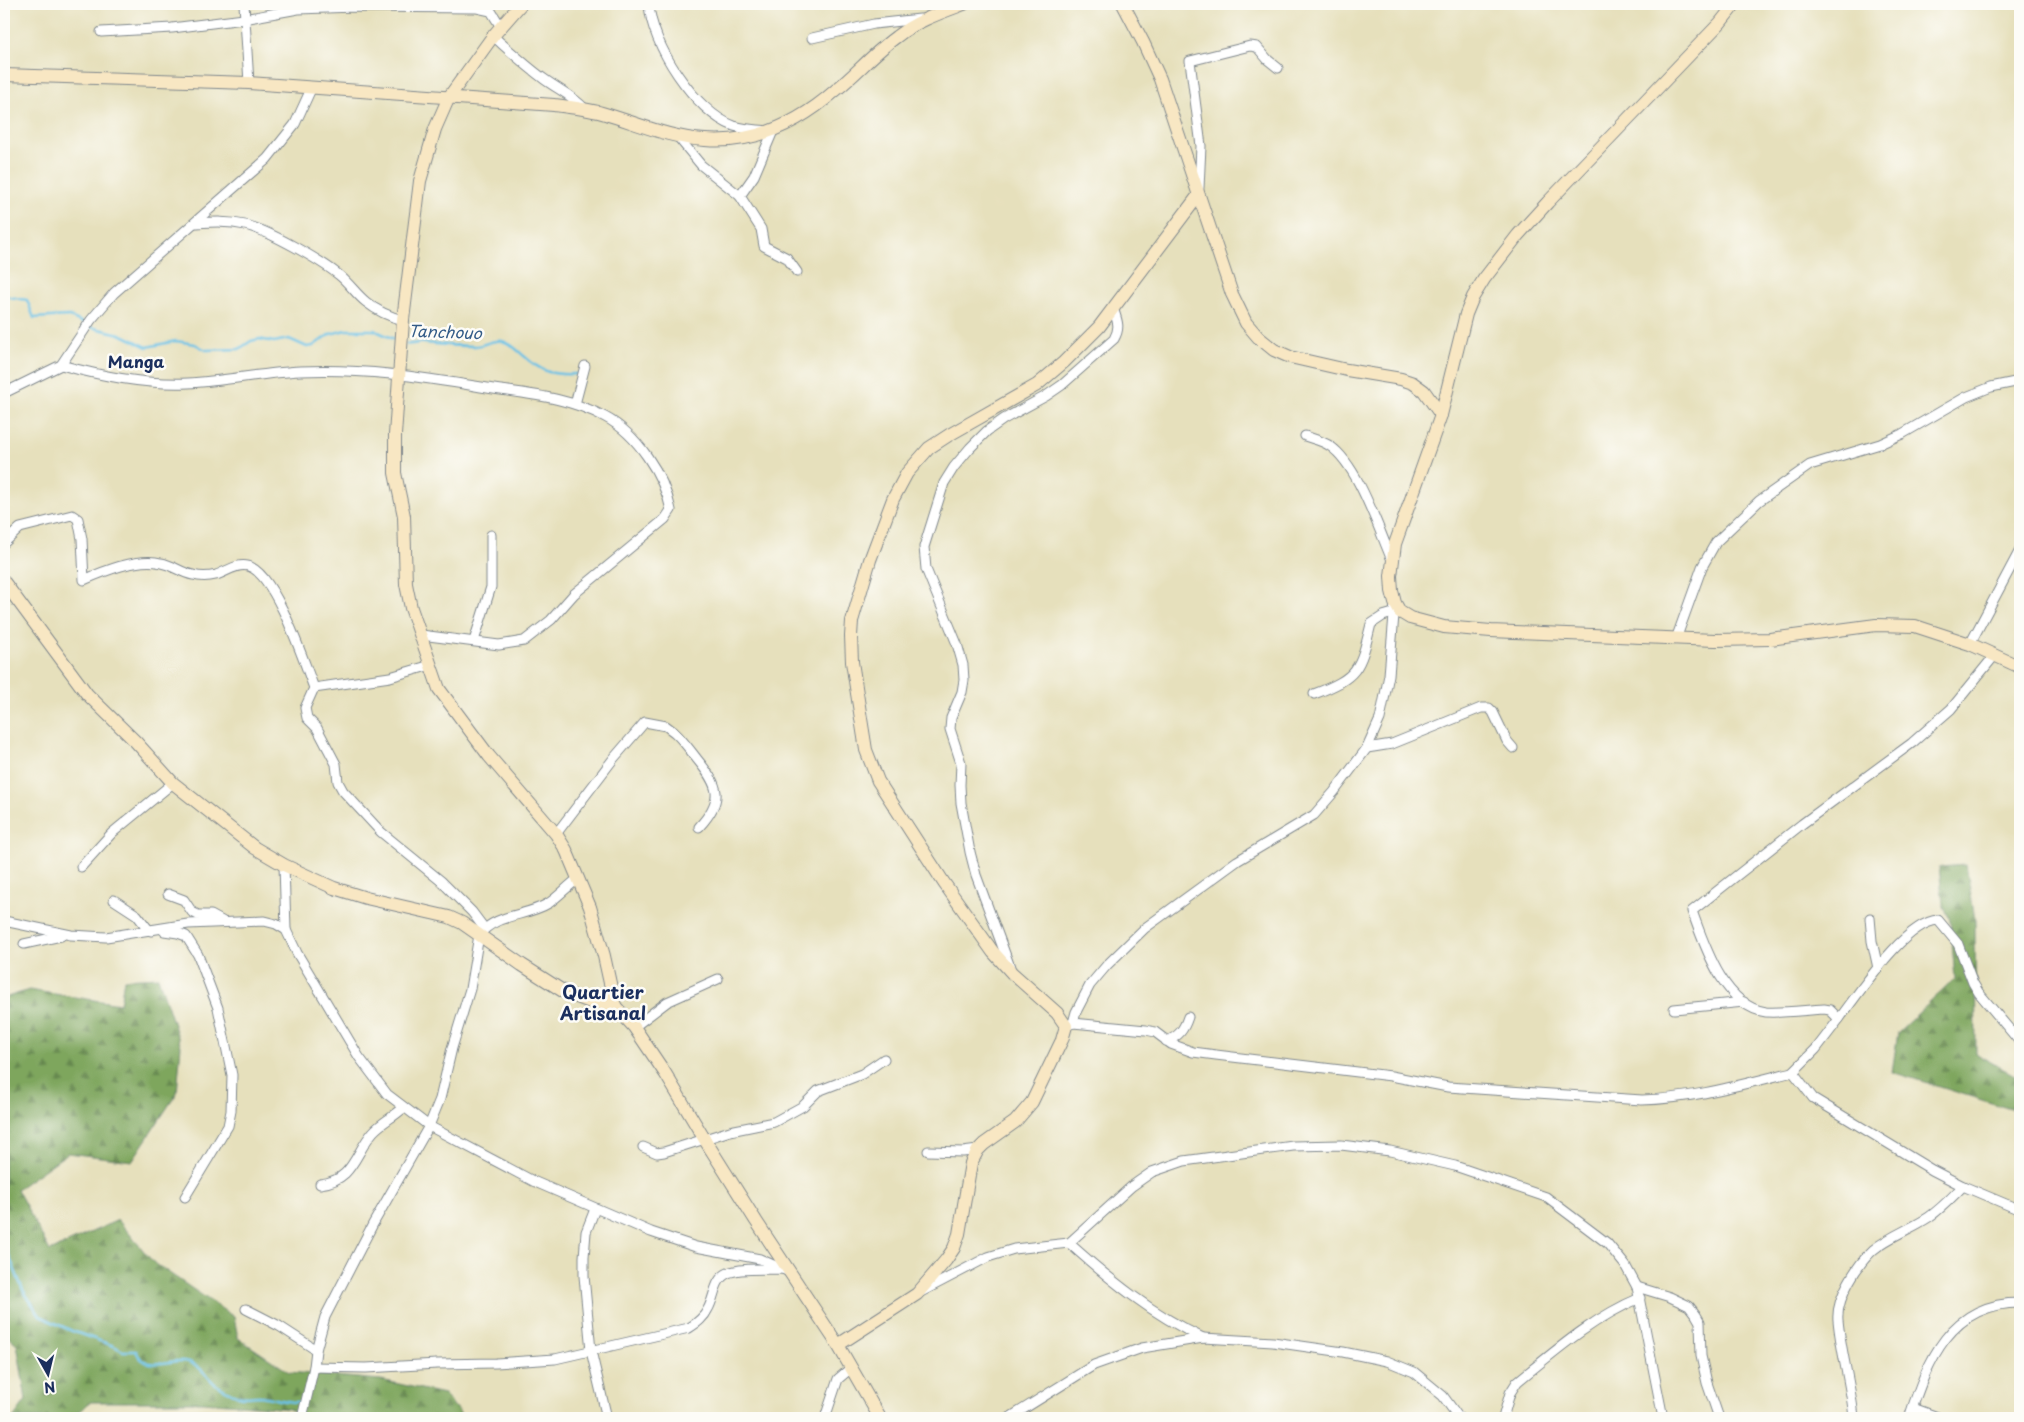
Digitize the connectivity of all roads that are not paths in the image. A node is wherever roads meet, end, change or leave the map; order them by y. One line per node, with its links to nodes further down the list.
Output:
1 (244, 4): 9 (street)
2 (521, 4): 11 (street)
3 (649, 4): 19 (street)
4 (964, 4): 8 (street)
5 (1123, 4): 22 (street)
6 (1735, 4): 33 (street)
7 (491, 7): 9 (street); 11 (street)
8 (925, 18): 12 (street); 19 (street)
9 (244, 19): 10 (street); 15 (street)
10 (101, 32)
11 (497, 32): 17 (street); 18 (street)
12 (812, 38)
13 (1278, 68): 22 (street)
14 (4, 75): 15 (street)
15 (249, 83): 16 (street)
16 (312, 87): 17 (street); 23 (street)
17 (449, 97): 18 (street); 26 (street)
18 (585, 109): 20 (street)
19 (773, 131): 20 (street); 21 (street)
20 (678, 137): 21 (street)
21 (740, 196): 24 (street)
22 (1198, 196): 25 (street); 33 (street)
23 (196, 223): 26 (street); 27 (street)
24 (797, 272)
25 (1113, 308): 69 (street); 69 (street)
26 (403, 320): 29 (street)
27 (61, 365): 29 (street); 31 (street)
28 (585, 366): 32 (street)
29 (400, 374): 32 (street); 41 (street)
30 (2020, 381): 42 (street)
31 (4, 393)
32 (575, 404): 43 (street)
33 (1441, 415): 38 (street)
34 (1305, 436): 38 (street)
35 (491, 535): 43 (street)
36 (4, 543): 48 (street)
37 (2020, 550): 44 (street)
38 (1392, 560): 40 (street)
39 (4, 582): 52 (street)
40 (1394, 608): 42 (street); 49 (street); 50 (street)
41 (421, 635): 43 (street); 46 (street)
42 (1676, 639): 44 (street)
43 (474, 641)
44 (1970, 644): 45 (street)
45 (1995, 655): 47 (street); 71 (street)
46 (431, 665): 48 (street); 54 (street)
47 (2020, 668)
48 (314, 688): 65 (street)
49 (1314, 694)
50 (1367, 748): 51 (street); 76 (street)
51 (1513, 748)
52 (173, 783): 55 (street); 56 (street)
53 (699, 827): 54 (street)
54 (556, 834): 57 (street)
55 (284, 865): 64 (street); 65 (street)
56 (81, 867)
57 (579, 878): 65 (street); 72 (street)
58 (168, 894): 62 (street)
59 (114, 900): 63 (street)
60 (1870, 918): 68 (street)
61 (4, 921): 66 (street)
62 (222, 922): 63 (street); 64 (street)
63 (148, 930): 66 (street); 90 (street)
64 (286, 930): 82 (street)
65 (482, 932): 72 (street); 83 (street)
66 (71, 935): 67 (street)
67 (24, 944)
68 (1878, 968): 75 (street); 79 (street)
69 (1012, 973): 76 (street)
70 (718, 979): 77 (street)
71 (1744, 1002): 73 (street); 75 (street)
72 (615, 1006): 77 (street)
73 (1674, 1009)
74 (1188, 1016): 78 (street)
75 (1839, 1018): 81 (street)
76 (1069, 1025): 78 (street); 86 (street)
77 (634, 1027): 84 (street)
78 (1166, 1041): 81 (street)
79 (2020, 1042)
80 (884, 1060): 84 (street)
81 (1793, 1072): 89 (street)
82 (403, 1108): 83 (street); 88 (street)
83 (428, 1126): 91 (street); 102 (street)
84 (705, 1140): 85 (street); 94 (street)
85 (643, 1147)
86 (978, 1150): 87 (street); 96 (street)
87 (928, 1151)
88 (320, 1184)
89 (1963, 1186): 92 (street); 116 (street)
90 (184, 1197)
91 (596, 1209): 94 (street); 103 (street)
92 (2020, 1210)
93 (1069, 1243): 95 (street); 96 (street); 100 (street)
94 (786, 1271): 101 (street); 103 (street)
95 (1637, 1287): 97 (street); 115 (street)
96 (917, 1294): 101 (street)
97 (1640, 1298): 113 (street); 114 (street)
98 (2020, 1303): 106 (street)
99 (246, 1309): 102 (street)
100 (1203, 1338): 111 (street); 112 (street)
101 (838, 1345): 105 (street)
102 (316, 1350): 104 (street)
103 (590, 1351): 104 (street); 108 (street)
104 (314, 1367): 107 (street)
105 (851, 1368): 109 (street); 110 (street)
106 (1913, 1408): 117 (street); 118 (street)
107 (302, 1418)
108 (607, 1418)
109 (825, 1418)
110 (880, 1418)
111 (1009, 1418)
112 (1459, 1418)
113 (1503, 1418)
114 (1662, 1418)
115 (1719, 1418)
116 (1854, 1418)
117 (1909, 1418)
118 (1940, 1418)

